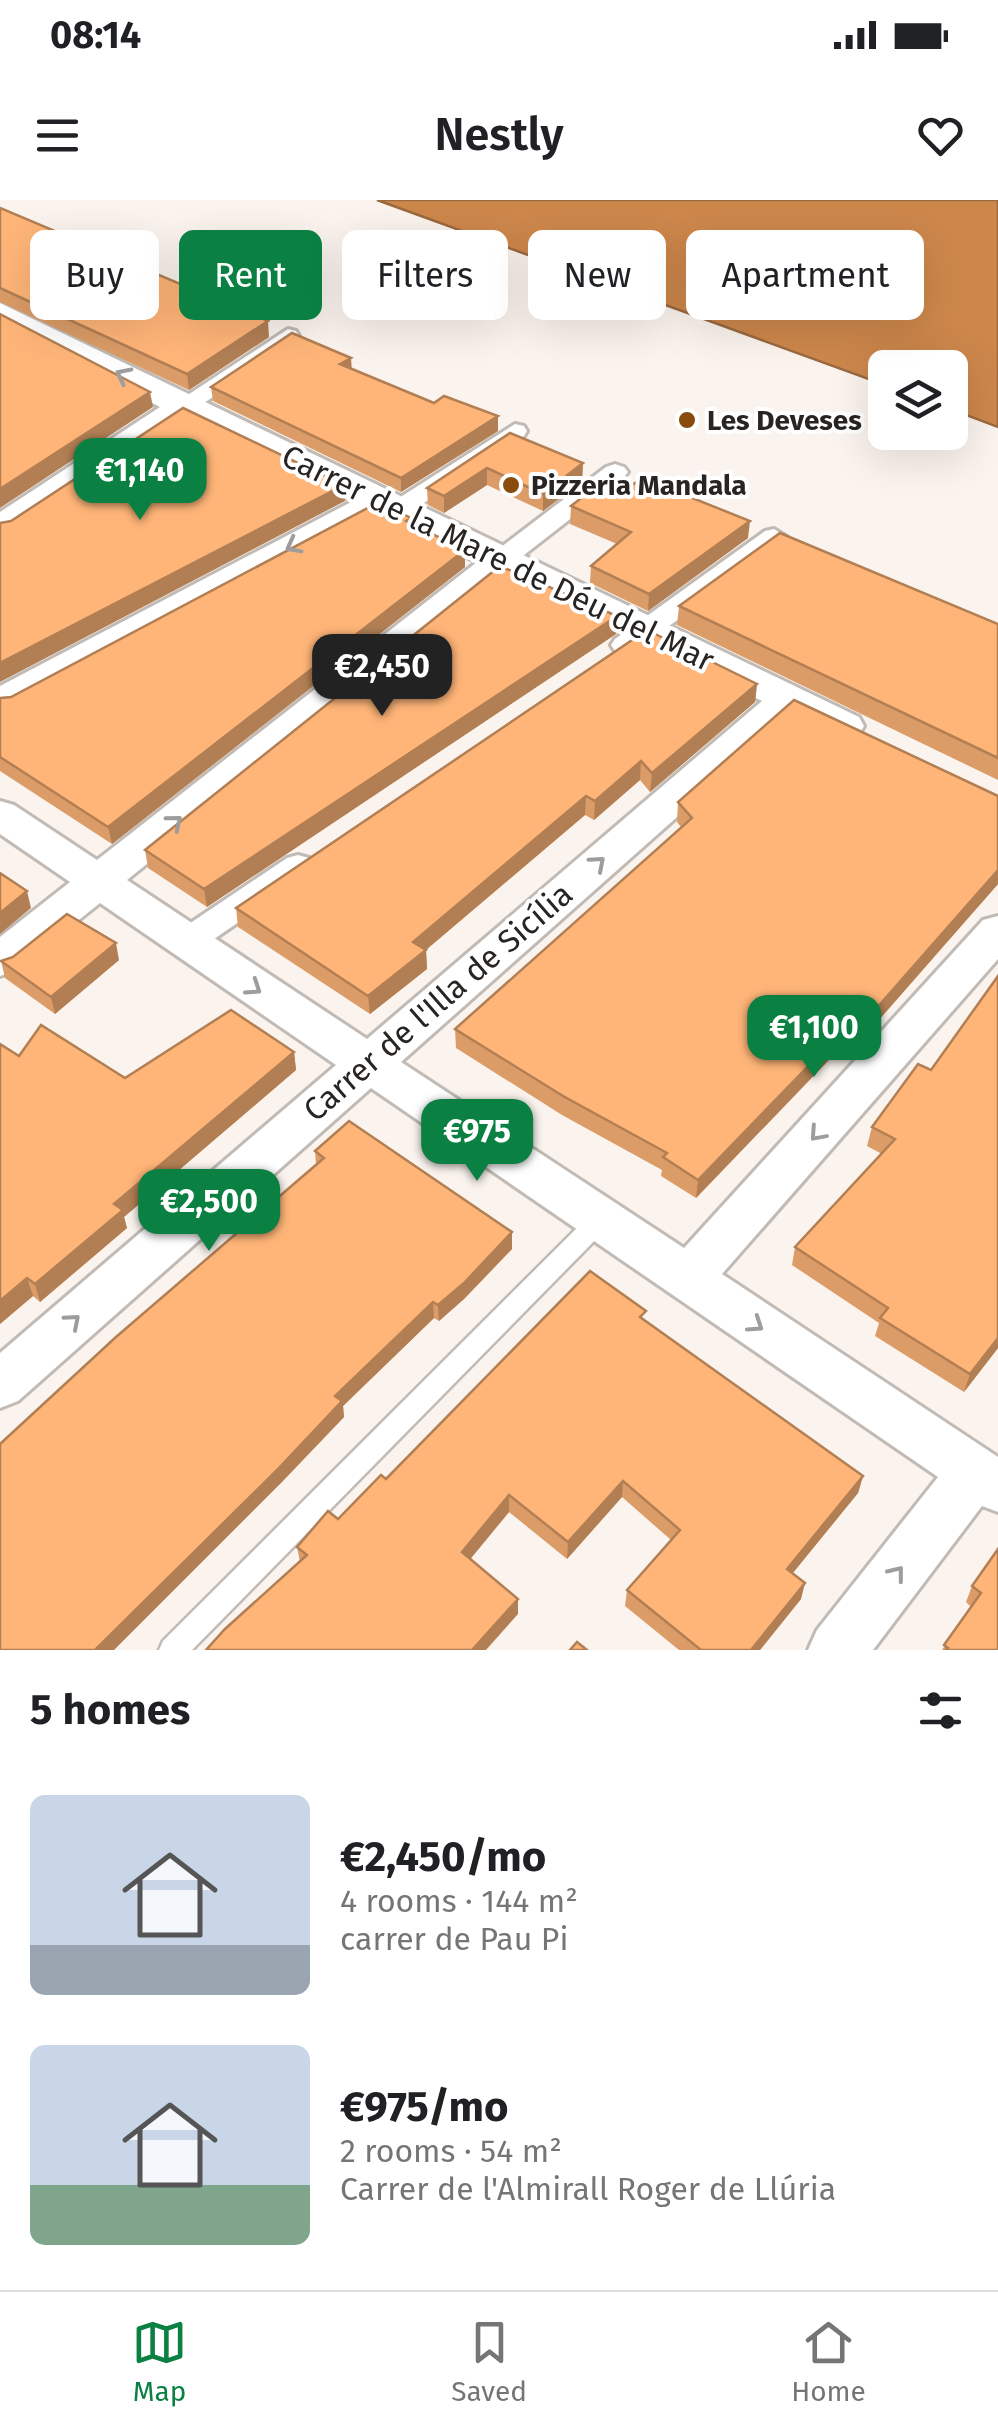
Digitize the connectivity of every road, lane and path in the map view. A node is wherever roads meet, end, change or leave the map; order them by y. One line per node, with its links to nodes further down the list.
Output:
1 (2, 316): 3 (street, Carrer de la Mare de Déu del Mar, one-way to 1)
2 (288, 336): 3 (street)
3 (183, 406): 6 (street, Carrer de la Mare de Déu del Mar); 7 (street)
4 (515, 431): 6 (street)
5 (615, 472): 9 (street)
6 (388, 506): 9 (street, Carrer de la Mare de Déu del Mar); 13 (street, one-way to 13)
7 (0, 527)
8 (774, 537): 10 (street)
9 (501, 560): 10 (street, Carrer de la Mare de Déu del Mar); 17 (street, one-way to 9)
10 (645, 628): 11 (street); 12 (street, Carrer de la Mare de Déu del Mar)
11 (605, 658)
12 (786, 698): 14 (street, Carrer de la Mare de Déu del Mar); 21 (street, Carrer de l'Illa de Sicília, one-way to 12)
13 (0, 701)
14 (873, 740)
15 (0, 815): 17 (street)
16 (317, 853): 19 (street)
17 (99, 883): 19 (street); 20 (street)
18 (998, 931): 23 (street, one-way to 23)
19 (186, 942): 21 (street, one-way to 21)
20 (0, 960)
21 (365, 1064): 22 (street); 24 (street, Carrer de l'Illa de Sicília, one-way to 21)
22 (601, 1219): 23 (street); 26 (lane)
23 (688, 1279): 25 (street, one-way to 25)
24 (0, 1386)
25 (986, 1480): 27 (street, one-way to 25)
26 (173, 1650)
27 (837, 1650)

